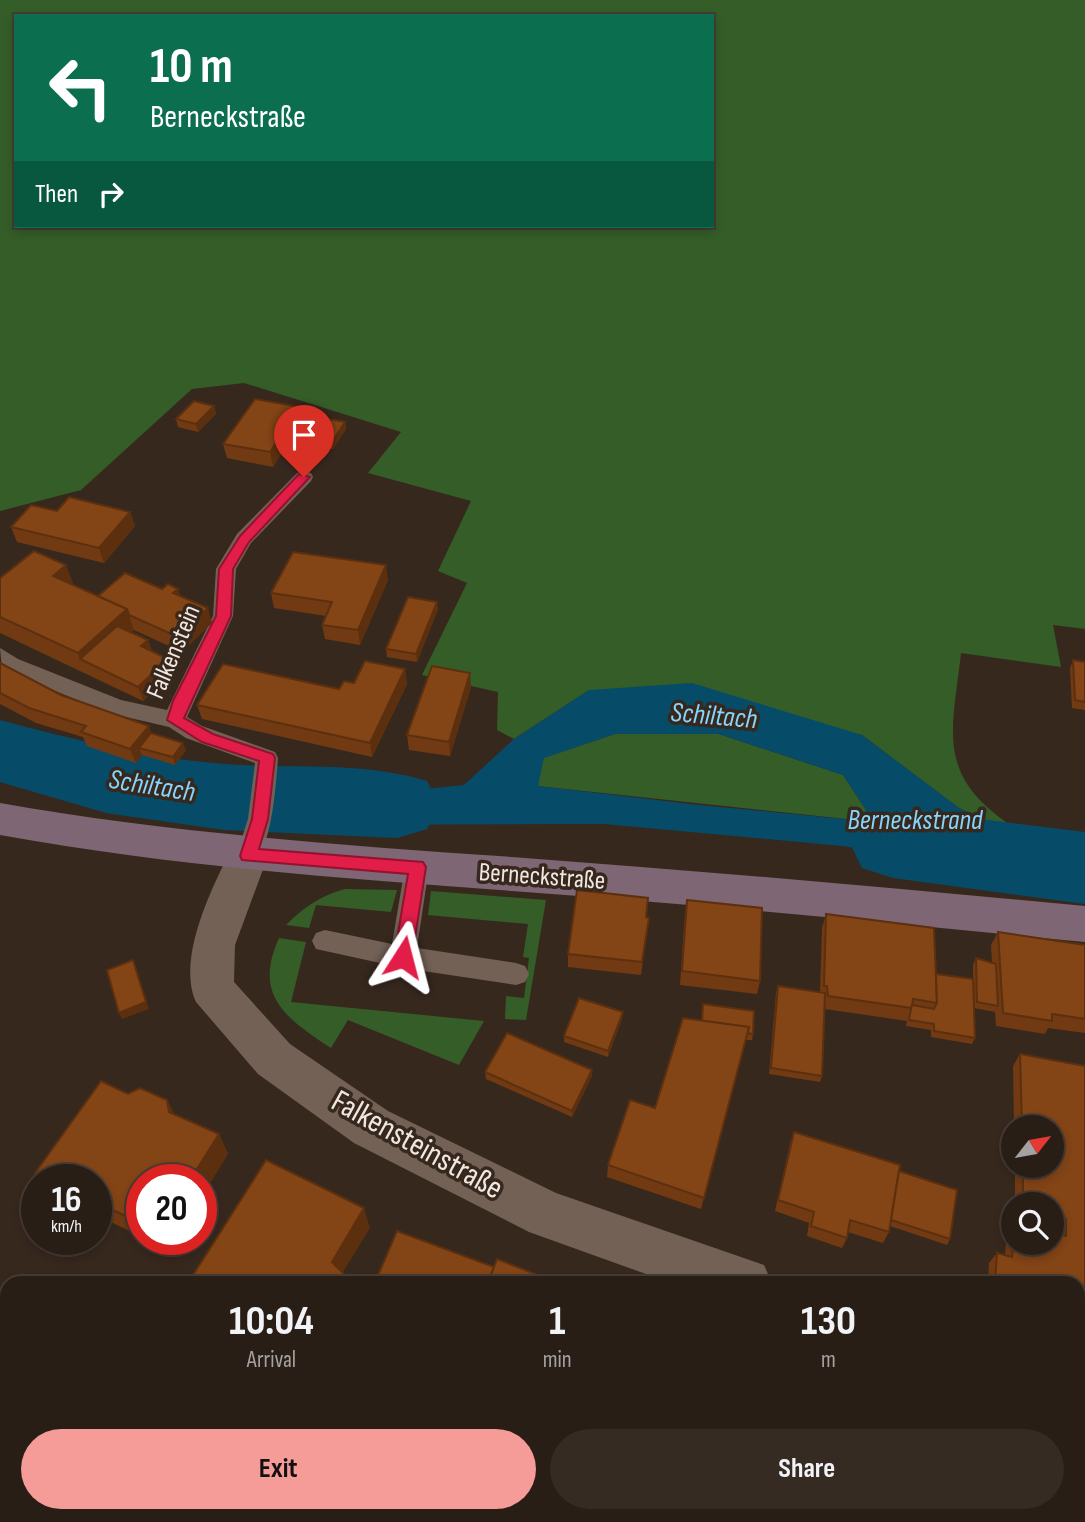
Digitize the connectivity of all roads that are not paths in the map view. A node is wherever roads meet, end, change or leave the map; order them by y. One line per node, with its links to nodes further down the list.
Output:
1 (304, 477): 3 (lane, Falkenstein)
2 (0, 656): 3 (lane)
3 (175, 720): 5 (lane, Falkenstein)
4 (0, 820): 5 (main road, Berneckstraße)
5 (254, 837): 6 (main road, Berneckstraße); 11 (street, Falkensteinstraße)
6 (417, 867): 7 (main road, Berneckstraße); 9 (lane)
7 (1085, 924)
8 (325, 941): 9 (lane)
9 (403, 957): 10 (lane)
10 (516, 974)
11 (726, 1276)

